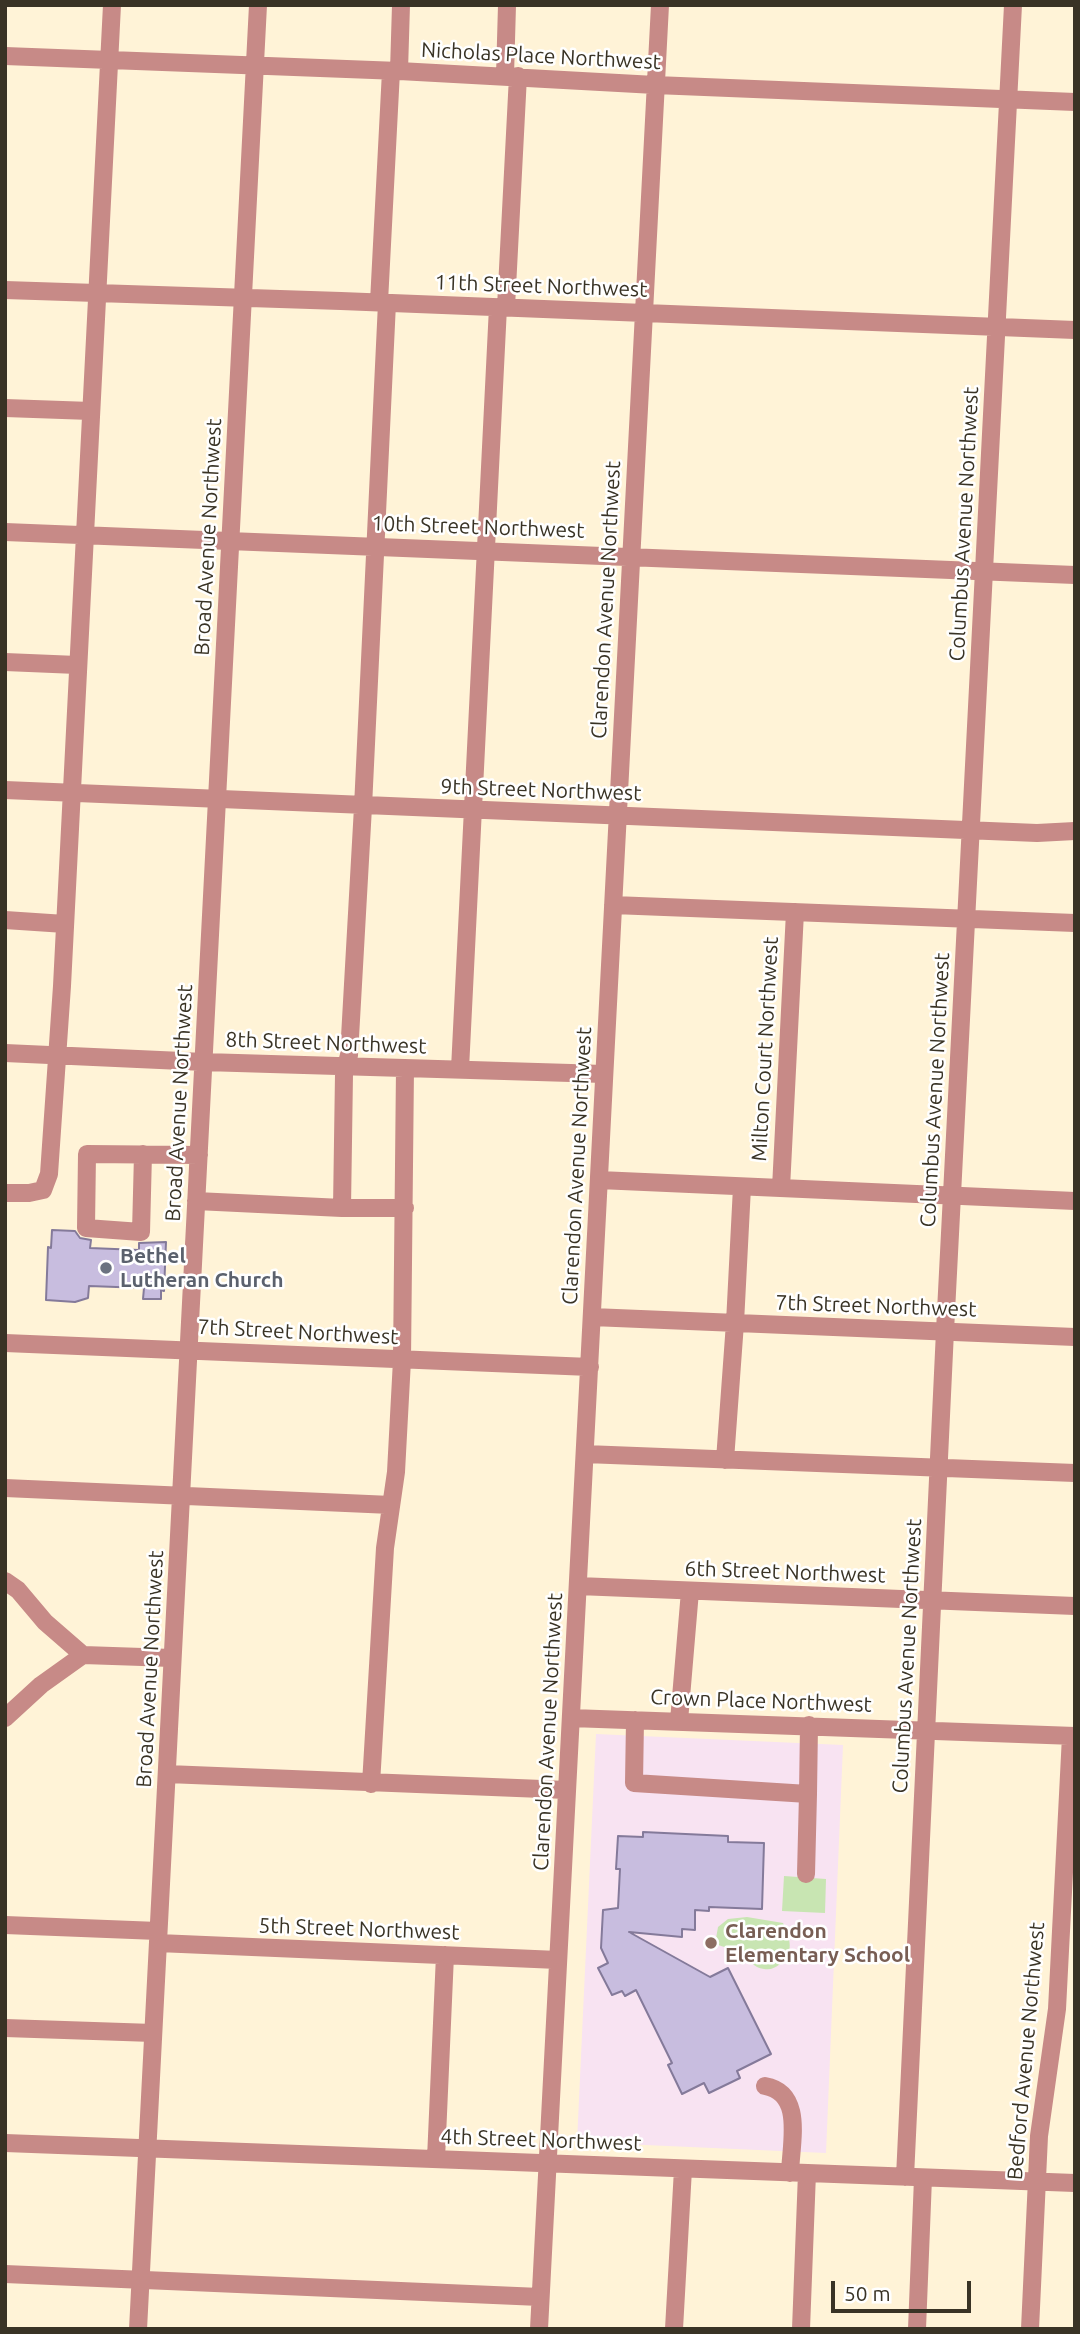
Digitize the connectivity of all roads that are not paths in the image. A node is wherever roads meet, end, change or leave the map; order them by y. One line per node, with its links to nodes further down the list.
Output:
1 (112, 5): 8 (street)
2 (258, 5): 9 (street, Broad Avenue Northwest)
3 (401, 5): 10 (street)
4 (507, 5): 11 (street)
5 (660, 5): 12 (street, Clarendon Avenue Northwest)
6 (1013, 5): 13 (street, Columbus Avenue Northwest)
7 (5, 56): 8 (street, Nicholas Place Northwest)
8 (110, 59): 9 (street, Nicholas Place Northwest); 16 (street)
9 (255, 65): 10 (street, Nicholas Place Northwest); 17 (street, Broad Avenue Northwest)
10 (395, 71): 11 (street, Nicholas Place Northwest); 18 (street)
11 (512, 76): 12 (street, Nicholas Place Northwest); 19 (street)
12 (655, 85): 13 (street, Nicholas Place Northwest); 20 (street, Clarendon Avenue Northwest)
13 (1009, 99): 14 (street, Nicholas Place Northwest); 21 (street, Columbus Avenue Northwest)
14 (1075, 102)
15 (5, 290): 16 (street, 11th Street Northwest)
16 (97, 294): 17 (street, 11th Street Northwest); 24 (street)
17 (243, 298): 18 (street, 11th Street Northwest); 27 (street, Broad Avenue Northwest)
18 (383, 303): 19 (street, 11th Street Northwest); 28 (street)
19 (502, 307): 20 (street, 11th Street Northwest); 29 (street)
20 (644, 313): 21 (street, 11th Street Northwest); 30 (street, Clarendon Avenue Northwest)
21 (997, 327): 22 (street, 11th Street Northwest); 31 (street, Columbus Avenue Northwest)
22 (1075, 330)
23 (5, 408): 24 (street)
24 (91, 411): 26 (street)
25 (5, 532): 26 (street, 10th Street Northwest)
26 (84, 535): 27 (street, 10th Street Northwest); 34 (street)
27 (230, 540): 28 (street, 10th Street Northwest); 37 (street, Broad Avenue Northwest)
28 (374, 546): 29 (street, 10th Street Northwest); 38 (street)
29 (487, 550): 30 (street, 10th Street Northwest); 39 (street)
30 (631, 556): 31 (street, 10th Street Northwest); 40 (street, Clarendon Avenue Northwest)
31 (984, 571): 32 (street, 10th Street Northwest); 41 (street, Columbus Avenue Northwest)
32 (1075, 575)
33 (5, 662): 34 (street)
34 (77, 665): 36 (street)
35 (5, 790): 36 (street, 9th Street Northwest)
36 (71, 793): 37 (street, 9th Street Northwest); 47 (street)
37 (217, 801): 38 (street, 9th Street Northwest); 51 (street, Broad Avenue Northwest)
38 (363, 807): 39 (street, 9th Street Northwest); 52 (street)
39 (473, 811): 40 (street, 9th Street Northwest); 54 (street)
40 (618, 815): 41 (street, 9th Street Northwest); 43 (street, Clarendon Avenue Northwest)
41 (972, 831): 42 (street, 9th Street Northwest); 45 (street, Columbus Avenue Northwest)
42 (1075, 831)
43 (613, 905): 44 (street); 55 (street, Clarendon Avenue Northwest)
44 (795, 912): 45 (street); 60 (street, Milton Court Northwest)
45 (966, 919): 48 (street); 62 (street, Columbus Avenue Northwest)
46 (5, 920): 47 (street)
47 (65, 923): 50 (street)
48 (1075, 923)
49 (5, 1053): 50 (street, 8th Street Northwest)
50 (56, 1055): 51 (street, 8th Street Northwest); 61 (street)
51 (204, 1062): 52 (street, 8th Street Northwest); 57 (street, Broad Avenue Northwest)
52 (346, 1066): 53 (street, 8th Street Northwest); 65 (street)
53 (405, 1068): 54 (street, 8th Street Northwest); 66 (street)
54 (460, 1069): 55 (street, 8th Street Northwest)
55 (604, 1073): 58 (street, Clarendon Avenue Northwest)
56 (143, 1154): 56 (street); 57 (street)
57 (199, 1155): 64 (street, Broad Avenue Northwest)
58 (599, 1180): 59 (street); 67 (street, Clarendon Avenue Northwest)
59 (742, 1187): 60 (street); 68 (street, Milton Court Northwest)
60 (781, 1188): 62 (street)
61 (5, 1193)
62 (953, 1196): 63 (street); 69 (street, Columbus Avenue Northwest)
63 (1075, 1200)
64 (196, 1201): 65 (street); 72 (street, Broad Avenue Northwest)
65 (342, 1208): 66 (street)
66 (405, 1208): 73 (street)
67 (592, 1317): 68 (street, 7th Street Northwest); 74 (street, Clarendon Avenue Northwest)
68 (735, 1323): 69 (street, 7th Street Northwest); 76 (street, Milton Court Northwest)
69 (945, 1331): 70 (street, 7th Street Northwest); 77 (street, Columbus Avenue Northwest)
70 (1075, 1337)
71 (5, 1343): 72 (street, 7th Street Northwest)
72 (188, 1350): 73 (street, 7th Street Northwest); 80 (street, Broad Avenue Northwest)
73 (401, 1360): 74 (street, 7th Street Northwest); 81 (street)
74 (590, 1367): 75 (street, Clarendon Avenue Northwest)
75 (585, 1454): 76 (street); 83 (street, Clarendon Avenue Northwest)
76 (725, 1460): 77 (street)
77 (939, 1468): 78 (street); 85 (street, Columbus Avenue Northwest)
78 (1075, 1474)
79 (5, 1488): 80 (street)
80 (181, 1496): 81 (street); 88 (street, Broad Avenue Northwest)
81 (391, 1504): 97 (street)
82 (5, 1581): 87 (street)
83 (578, 1586): 84 (street, 6th Street Northwest); 90 (street, Clarendon Avenue Northwest)
84 (690, 1591): 85 (street, 6th Street Northwest); 92 (street)
85 (934, 1600): 86 (street, 6th Street Northwest); 94 (street, Columbus Avenue Northwest)
86 (1075, 1606)
87 (83, 1655): 88 (street); 89 (street)
88 (172, 1658): 96 (street, Broad Avenue Northwest)
89 (5, 1718)
90 (571, 1718): 91 (street, Crown Place Northwest); 98 (street, Clarendon Avenue Northwest)
91 (635, 1720): 92 (street, Crown Place Northwest); 99 (street)
92 (679, 1721): 93 (street, Crown Place Northwest)
93 (809, 1725): 94 (street, Crown Place Northwest); 99 (street)
94 (926, 1730): 95 (street, Crown Place Northwest); 114 (street, Columbus Avenue Northwest)
95 (1073, 1736): 115 (street, Bedford Avenue Northwest)
96 (167, 1774): 97 (street); 102 (street, Broad Avenue Northwest)
97 (370, 1784): 98 (street)
98 (567, 1790): 104 (street, Clarendon Avenue Northwest)
99 (808, 1794): 100 (street)
100 (806, 1874)
101 (5, 1924): 102 (street, 5th Street Northwest)
102 (158, 1937): 103 (street, 5th Street Northwest); 106 (street, Broad Avenue Northwest)
103 (445, 1955): 104 (street, 5th Street Northwest); 110 (street)
104 (558, 1960): 111 (street, Clarendon Avenue Northwest)
105 (5, 2028): 106 (street)
106 (153, 2033): 109 (street, Broad Avenue Northwest)
107 (765, 2086): 113 (street)
108 (5, 2143): 109 (street, 4th Street Northwest)
109 (148, 2148): 110 (street, 4th Street Northwest); 118 (street, Broad Avenue Northwest)
110 (436, 2159): 111 (street, 4th Street Northwest)
111 (547, 2163): 112 (street, 4th Street Northwest); 119 (street, Clarendon Avenue Northwest)
112 (683, 2169): 113 (street, 4th Street Northwest); 122 (street)
113 (798, 2173): 114 (street, 4th Street Northwest); 123 (street)
114 (914, 2177): 115 (street, 4th Street Northwest); 124 (street, Columbus Avenue Northwest)
115 (1037, 2182): 116 (street, 4th Street Northwest); 125 (street, Bedford Avenue Northwest)
116 (1075, 2183)
117 (5, 2274): 118 (street)
118 (141, 2280): 119 (street); 120 (street, Broad Avenue Northwest)
119 (540, 2297): 121 (street, Clarendon Avenue Northwest)
120 (138, 2329)
121 (539, 2329)
122 (674, 2329)
123 (800, 2329)
124 (917, 2329)
125 (1030, 2329)

